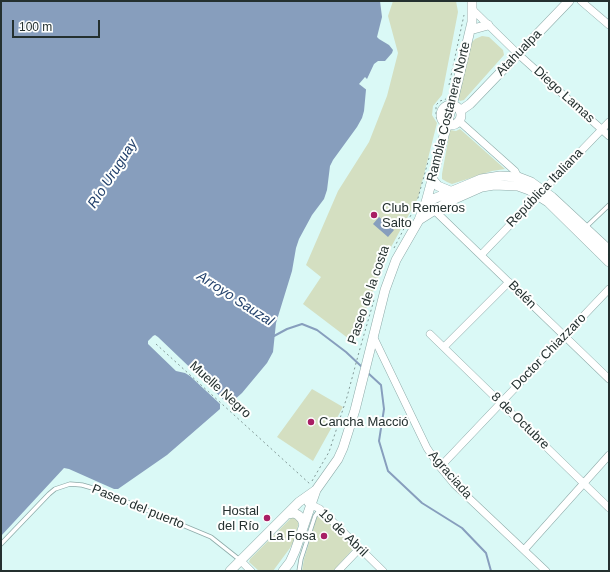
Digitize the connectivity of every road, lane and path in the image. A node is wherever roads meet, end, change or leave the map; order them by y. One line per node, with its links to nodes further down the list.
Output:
1 (569, 1): 7 (street, Atahualpa)
2 (581, 1): 5 (street)
3 (470, 7): 4 (street, Diego Lamas); 6 (street, Rambla Costanera Norte); 8 (path)
4 (488, 24): 6 (street); 7 (street, Diego Lamas)
5 (609, 25)
6 (470, 30): 10 (street, Rambla Costanera Norte)
7 (518, 54): 11 (street, Atahualpa); 14 (street, Diego Lamas)
8 (449, 85)
9 (447, 92): 13 (path)
10 (452, 106): 11 (street); 13 (street)
11 (459, 116): 13 (street); 17 (street)
12 (609, 122): 14 (street, República Italiana)
13 (443, 123): 18 (street, Rambla Costanera Norte)
14 (602, 129): 15 (street, Diego Lamas); 20 (street, República Italiana)
15 (609, 136)
16 (431, 152): 28 (path, Paseo de la costa)
17 (518, 182): 19 (street); 20 (street); 24 (street)
18 (431, 183): 19 (street); 21 (street); 22 (street, Rambla Costanera Norte)
19 (450, 191): 21 (street)
20 (540, 192): 26 (street); 29 (street, República Italiana); 30 (street)
21 (437, 197): 22 (street); 24 (street)
22 (426, 202): 25 (street, Rambla Costanera Norte)
23 (609, 205): 26 (lane)
24 (434, 211): 25 (street); 29 (street, Belén)
25 (419, 220): 35 (street, Rambla Costanera Norte)
26 (585, 228): 27 (street)
27 (609, 250)
28 (392, 252)
29 (481, 255): 31 (street, Belén)
30 (609, 262)
31 (509, 282): 36 (street, Belén); 38 (street)
32 (609, 290): 36 (street, Doctor Chiazzaro)
33 (375, 296): 44 (path, Paseo de la costa)
34 (430, 334): 38 (street, 8 de Octubre)
35 (373, 336): 42 (street, Agraciada); 44 (street, Rambla Costanera Norte)
36 (564, 336): 39 (street, Belén); 40 (street, Doctor Chiazzaro)
37 (156, 344): 44 (path, Muelle Negro)
38 (444, 347): 40 (street, 8 de Octubre)
39 (609, 379)
40 (501, 403): 42 (street, Doctor Chiazzaro); 43 (street, 8 de Octubre)
41 (609, 455): 43 (street)
42 (440, 467): 53 (street, Agraciada)
43 (583, 483): 47 (street, 8 de Octubre); 53 (street)
44 (313, 487): 45 (street, Rambla Costanera Norte); 46 (street)
45 (299, 502): 46 (street, 19 de Abril); 49 (street, Rambla Costanera Norte)
46 (311, 504): 48 (street, 19 de Abril); 50 (street)
47 (609, 508)
48 (320, 509): 52 (street, 19 de Abril); 58 (lane)
49 (287, 514): 50 (street); 54 (street, Rambla Costanera Norte)
50 (304, 525): 57 (street)
51 (1, 544): 54 (lane, Paseo del puerto)
52 (359, 549): 59 (street); 60 (street, 19 de Abril)
53 (524, 550): 61 (street, Agraciada)
54 (240, 560): 55 (street, Rambla Costanera Norte); 56 (street)
55 (230, 571)
56 (251, 571)
57 (284, 571)
58 (299, 571)
59 (338, 571)
60 (383, 571)
61 (546, 571)

